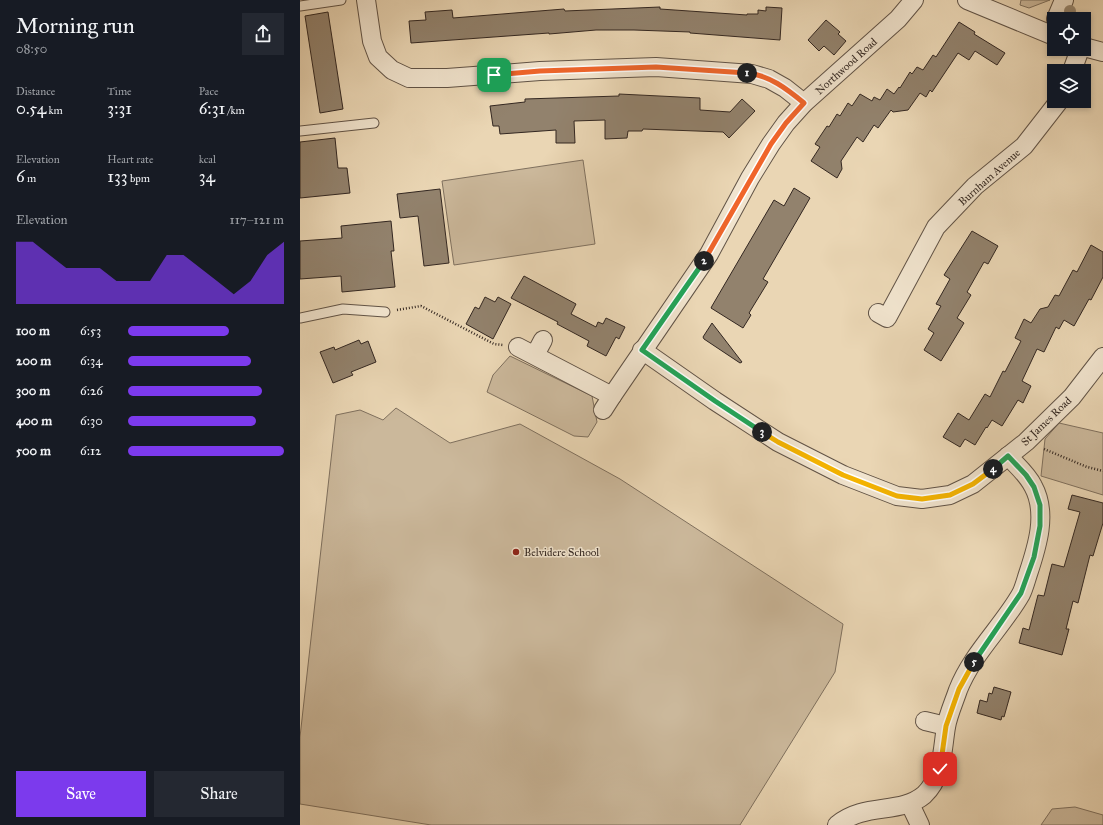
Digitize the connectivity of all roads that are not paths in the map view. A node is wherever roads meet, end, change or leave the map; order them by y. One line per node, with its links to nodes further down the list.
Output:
1 (341, 0): 6 (lane)
2 (366, 0): 11 (street)
3 (914, 0): 11 (street, Northwood Road)
4 (968, 0): 8 (street)
5 (1064, 0): 7 (street)
6 (300, 6)
7 (1060, 12)
8 (1047, 27)
9 (1091, 49): 10 (street)
10 (1103, 52)
11 (804, 103): 19 (street, Northwood Road)
12 (1054, 108): 17 (street, Burnham Avenue)
13 (374, 123): 14 (lane)
14 (300, 131)
15 (385, 312): 16 (lane)
16 (300, 318)
17 (887, 319)
18 (518, 346): 19 (street, Northwood Road)
19 (642, 350): 21 (street, St James Road)
20 (1103, 357): 21 (street, St James Road)
21 (1008, 456): 23 (street)
22 (925, 720): 23 (street)
23 (946, 726): 24 (street)
24 (910, 804): 25 (street); 26 (street)
25 (837, 825)
26 (920, 825)

